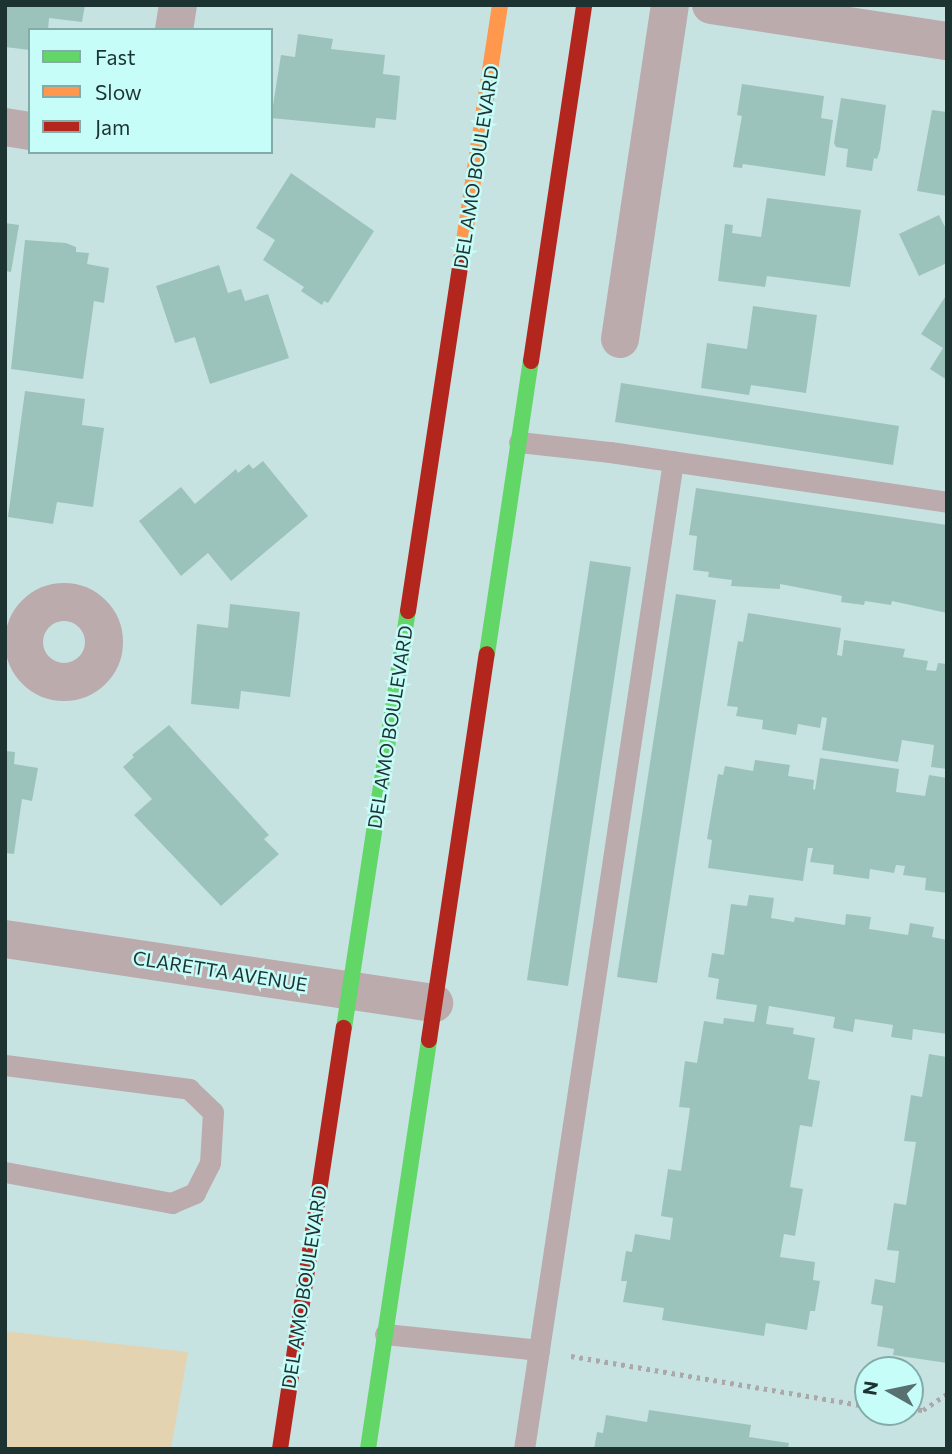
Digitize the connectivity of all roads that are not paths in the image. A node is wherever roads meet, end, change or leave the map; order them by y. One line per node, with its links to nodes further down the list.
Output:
1 (178, 5): 6 (street)
2 (500, 5): 15 (main road, DEL AMO BOULEVARD)
3 (584, 5): 11 (main road)
4 (670, 5): 10 (street)
5 (711, 5): 7 (street)
6 (174, 28)
7 (947, 41)
8 (5, 127): 9 (street)
9 (28, 131)
10 (620, 339)
11 (519, 442): 12 (lane); 16 (main road)
12 (673, 461): 13 (lane); 20 (lane)
13 (947, 502)
14 (5, 939): 15 (street, CLARETTA AVENUE)
15 (350, 991): 16 (street, CLARETTA AVENUE); 21 (main road, DEL AMO BOULEVARD)
16 (434, 1003): 19 (main road)
17 (5, 1065): 18 (lane)
18 (5, 1171)
19 (385, 1334): 20 (lane); 22 (main road)
20 (539, 1350): 23 (lane)
21 (280, 1449)
22 (368, 1449)
23 (524, 1449)

